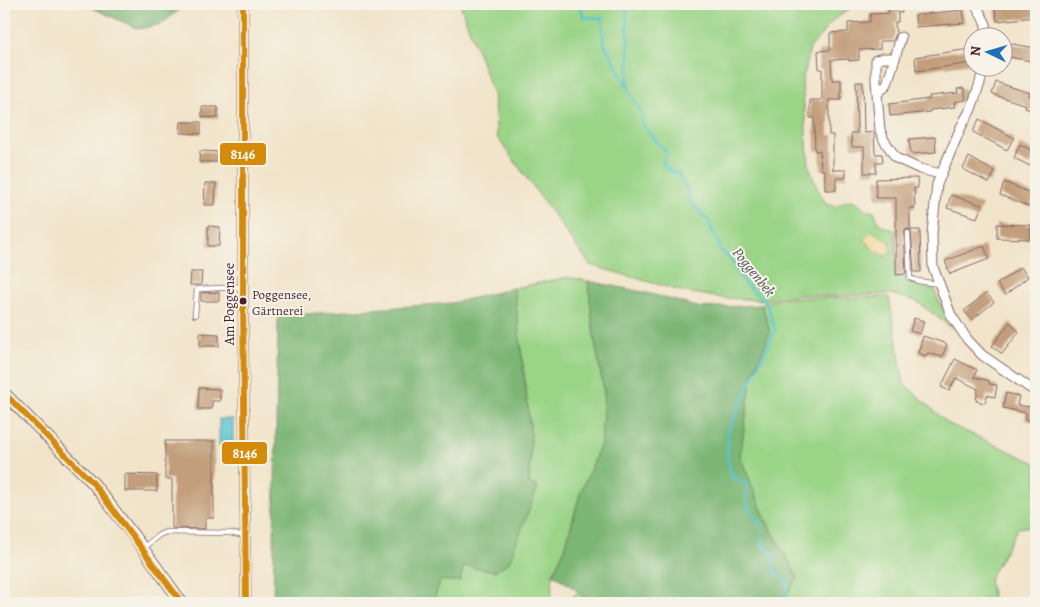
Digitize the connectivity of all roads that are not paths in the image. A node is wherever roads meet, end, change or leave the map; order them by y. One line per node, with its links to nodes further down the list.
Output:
1 (243, 4): 11 (street, Am Poggensee)
2 (977, 8): 3 (street)
3 (986, 28)
4 (901, 37): 5 (street)
5 (895, 58): 7 (street); 7 (street)
6 (981, 78): 8 (street)
7 (878, 93): 8 (street)
8 (941, 174): 10 (street)
9 (908, 233): 10 (lane)
10 (938, 284): 13 (street)
11 (243, 287): 12 (lane); 15 (street, Am Poggensee)
12 (195, 315)
13 (1036, 390)
14 (4, 393): 16 (street)
15 (245, 536): 16 (lane); 18 (street, Am Poggensee)
16 (143, 548): 17 (street)
17 (182, 603)
18 (246, 603)

